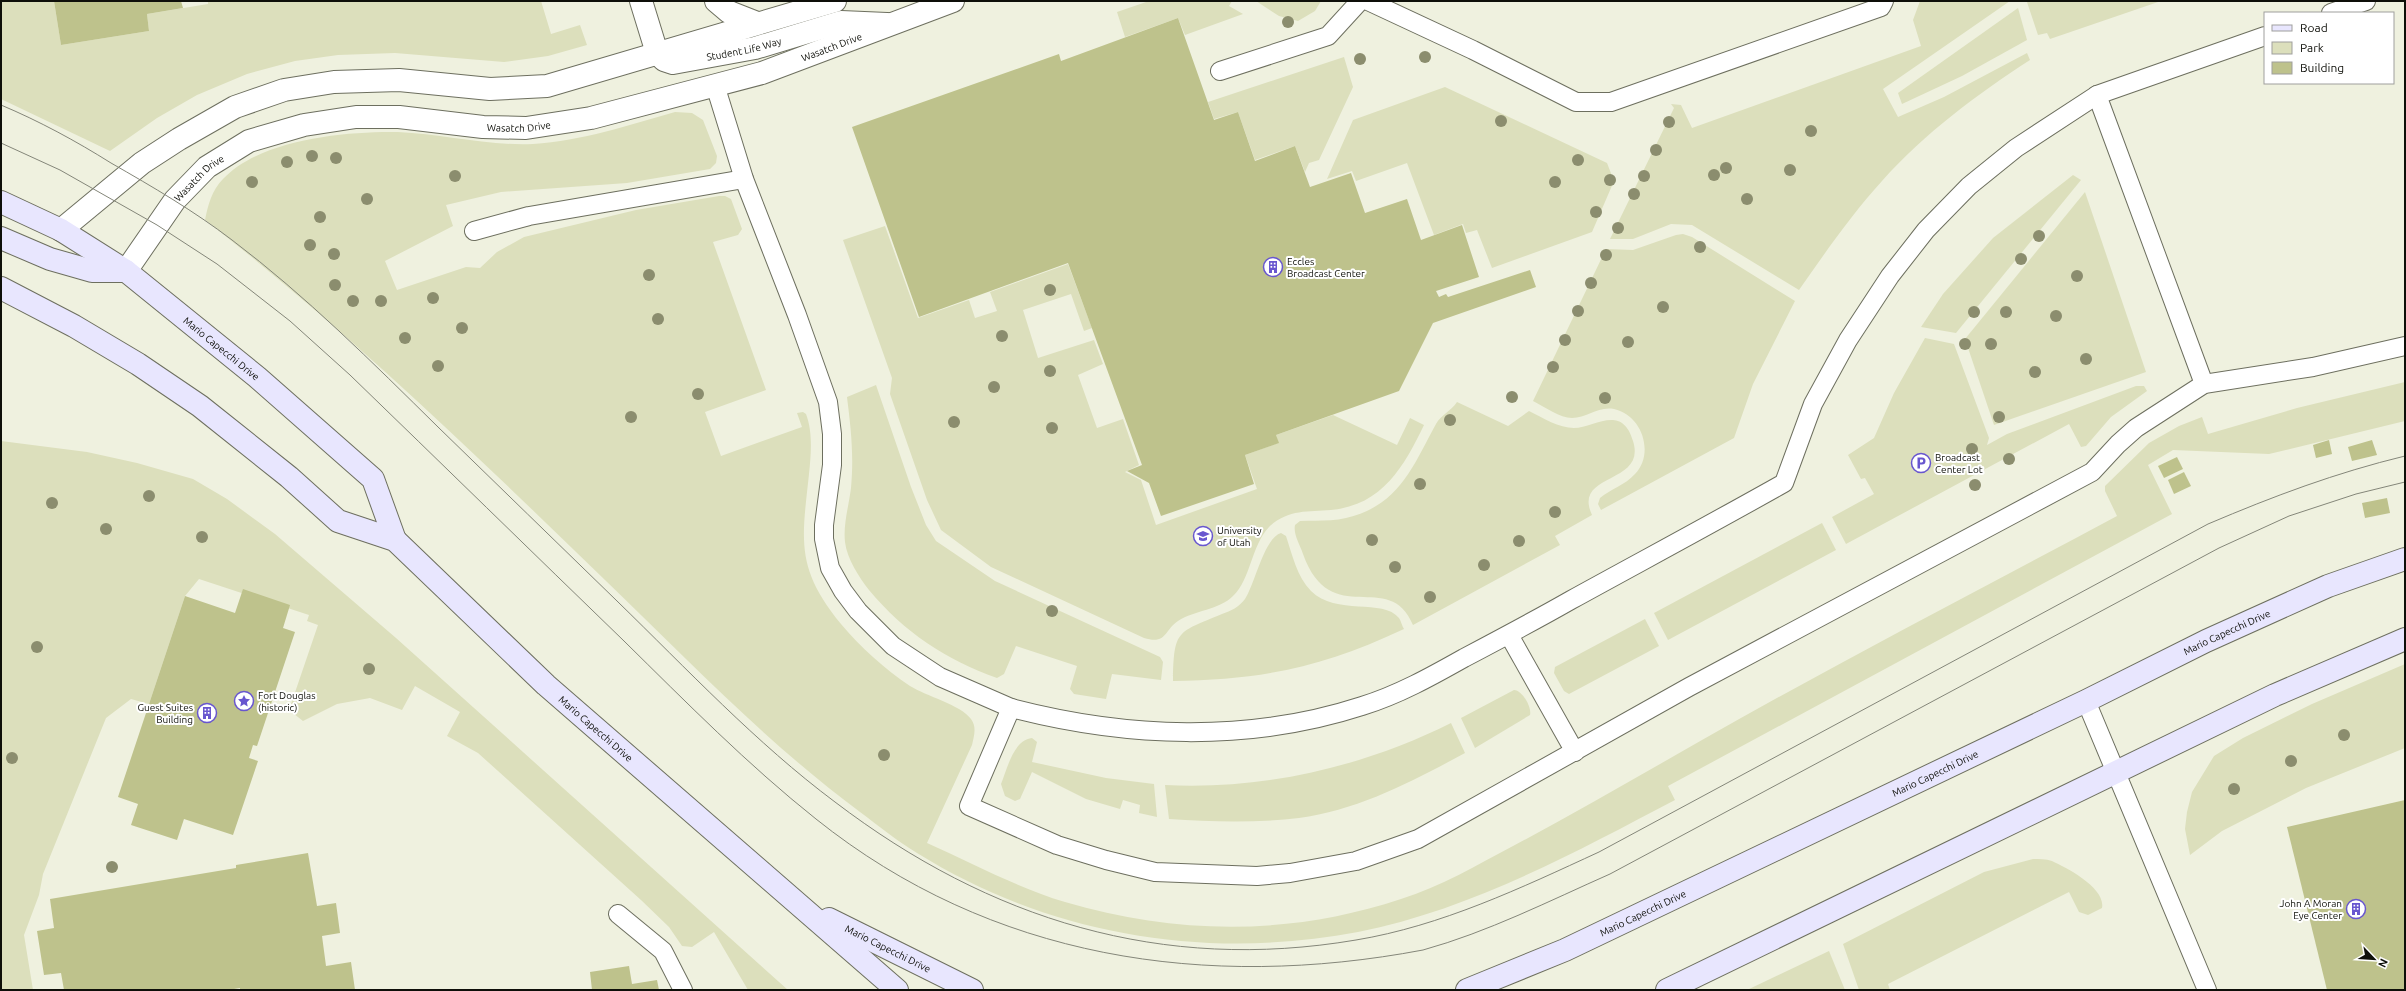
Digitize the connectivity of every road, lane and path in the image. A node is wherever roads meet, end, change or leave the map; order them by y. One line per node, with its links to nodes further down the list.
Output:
1 (641, 1): 13 (street)
2 (716, 1): 10 (street)
3 (835, 1): 10 (street)
4 (953, 1): 11 (street, Wasatch Drive)
5 (1360, 1): 14 (lane)
6 (1368, 1): 7 (lane)
7 (1884, 1)
8 (2366, 1): 9 (lane)
9 (2334, 12)
10 (757, 23): 13 (street)
11 (887, 24): 13 (street, Student Life Way); 15 (street, Wasatch Drive)
12 (2264, 36): 16 (lane)
13 (657, 53): 19 (street)
14 (1220, 70)
15 (715, 85): 17 (lane); 22 (street, Wasatch Drive)
16 (2097, 95): 25 (lane); 28 (lane)
17 (744, 178): 20 (lane); 31 (lane)
18 (1, 202): 19 (main road, Mario Capecchi Drive)
19 (61, 230): 22 (main road, Mario Capecchi Drive)
20 (474, 231)
21 (1, 238): 22 (main road)
22 (126, 271): 26 (main road, Mario Capecchi Drive)
23 (1, 288): 26 (main road, Mario Capecchi Drive)
24 (2405, 346): 25 (lane)
25 (2204, 384): 32 (lane)
26 (395, 540): 34 (main road, Mario Capecchi Drive)
27 (2405, 559): 30 (main road, Mario Capecchi Drive)
28 (1509, 635): 31 (lane); 32 (lane)
29 (2405, 639): 33 (main road)
30 (2086, 701): 33 (lane); 39 (main road, Mario Capecchi Drive)
31 (1011, 708): 32 (lane)
32 (1575, 752)
33 (2116, 774): 40 (main road); 41 (lane)
34 (804, 908): 37 (main road, Mario Capecchi Drive); 38 (main road, Mario Capecchi Drive)
35 (618, 914): 36 (lane)
36 (684, 990)
37 (897, 990)
38 (972, 990)
39 (1467, 990)
40 (1667, 990)
41 (2207, 990)

